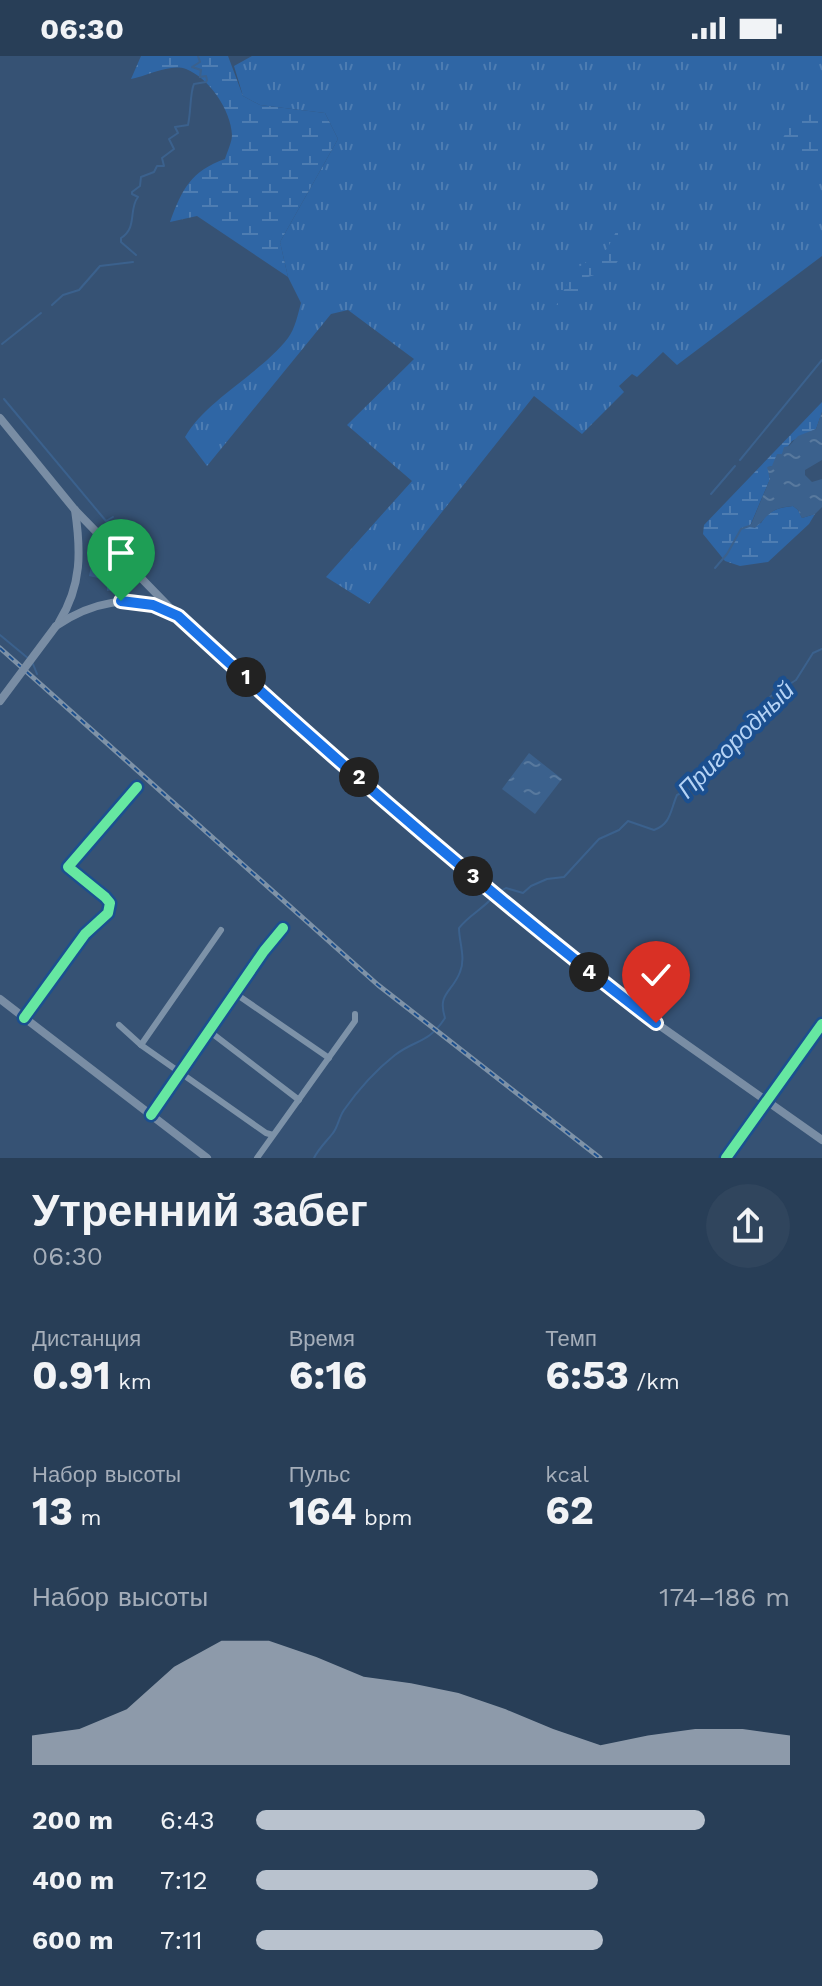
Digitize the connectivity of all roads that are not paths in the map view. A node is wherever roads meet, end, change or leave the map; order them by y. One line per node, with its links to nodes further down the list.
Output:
1 (0, 418): 2 (main road)
2 (75, 510): 3 (main road); 4 (main road)
3 (178, 616): 4 (main road); 20 (main road)
4 (56, 626): 5 (main road, bridge)
5 (0, 701)
6 (137, 787): 12 (street)
7 (283, 928): 9 (street)
8 (221, 930): 16 (street)
9 (236, 994): 15 (street); 17 (street)
10 (0, 999): 12 (main road)
11 (355, 1014): 17 (street)
12 (24, 1018): 21 (main road)
13 (822, 1024): 20 (street)
14 (119, 1025): 16 (street)
15 (209, 1031): 18 (street); 19 (street)
16 (141, 1045): 18 (street)
17 (329, 1058): 19 (street)
18 (180, 1071): 21 (street); 22 (street)
19 (299, 1100): 22 (street)
20 (766, 1102): 23 (main road); 26 (street)
21 (151, 1115): 24 (main road)
22 (273, 1135): 25 (street)
23 (822, 1140)
24 (207, 1158)
25 (257, 1158)
26 (726, 1158)

